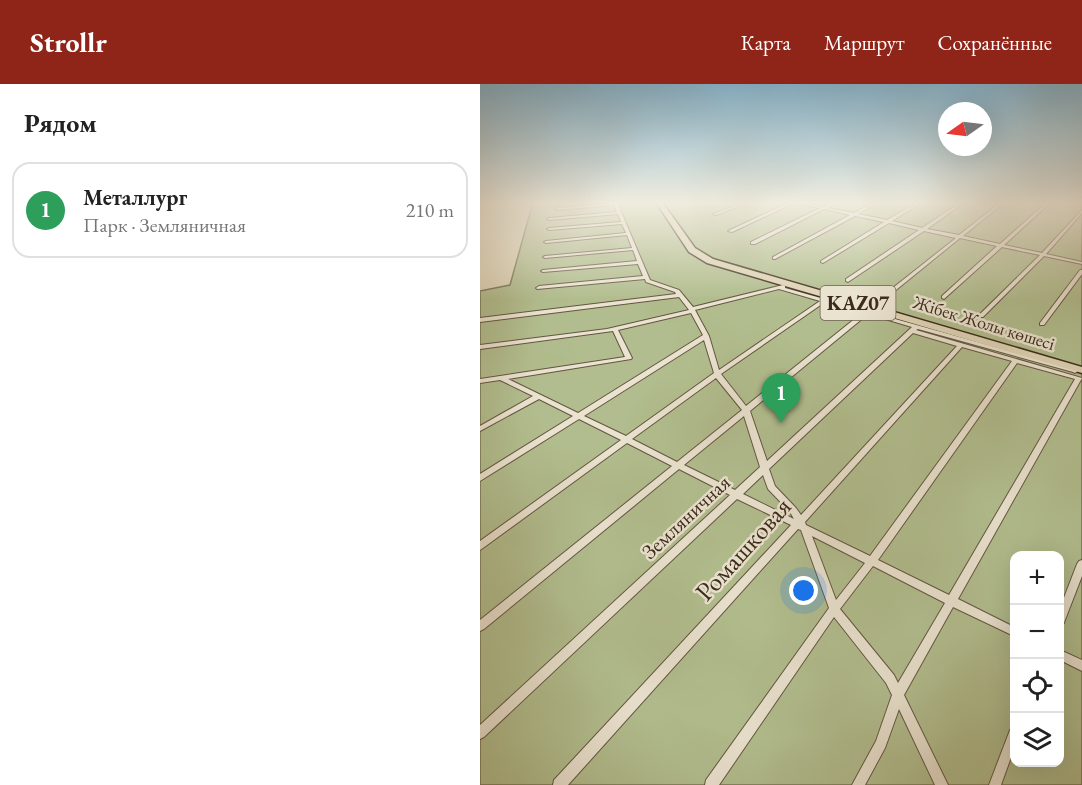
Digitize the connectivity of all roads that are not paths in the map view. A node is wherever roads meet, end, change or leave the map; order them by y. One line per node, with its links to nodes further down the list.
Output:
1 (627, 234): 16 (street)
2 (620, 235): 13 (street)
3 (683, 235): 27 (highway, Жібек Жолы көшесі / KAZ07)
4 (770, 235): 14 (street)
5 (818, 235): 19 (street)
6 (868, 235): 21 (street)
7 (916, 235): 26 (street)
8 (949, 235): 12 (street)
9 (962, 235): 12 (street)
10 (1013, 235): 15 (street)
11 (1061, 235): 17 (street)
12 (959, 237): 15 (street); 30 (street)
13 (546, 242)
14 (753, 243)
15 (1002, 245): 17 (street); 32 (street)
16 (633, 249): 18 (street); 20 (street)
17 (1044, 254): 22 (street); 36 (street)
18 (545, 257)
19 (776, 258)
20 (639, 262): 23 (street); 25 (street)
21 (823, 262)
22 (1082, 263)
23 (543, 271)
24 (1082, 271): 38 (street)
25 (646, 277): 28 (street); 31 (street)
26 (848, 280)
27 (791, 284): 29 (street); 46 (highway, Жібек Жолы көшесі / KAZ07)
28 (540, 288)
29 (780, 288): 33 (street); 34 (street)
30 (896, 288)
31 (680, 295): 34 (street); 37 (street)
32 (944, 297)
33 (825, 300): 35 (street); 45 (street)
34 (692, 310): 40 (street); 41 (street)
35 (867, 312): 39 (street); 50 (street)
36 (981, 316)
37 (480, 320)
38 (1042, 324)
39 (914, 328): 42 (street); 46 (street); 55 (street, Земляничная)
40 (615, 329): 43 (street); 47 (street)
41 (706, 336): 45 (street); 51 (street)
42 (961, 345): 44 (street); 58 (street, Ромашковая)
43 (480, 347)
44 (1015, 361): 46 (street); 60 (street)
45 (717, 374): 50 (street); 53 (street)
46 (1081, 374): 62 (street)
47 (500, 377): 48 (street); 49 (street)
48 (480, 381)
49 (538, 396): 51 (street); 52 (street)
50 (746, 410): 54 (street); 55 (street)
51 (578, 416): 53 (street); 56 (street)
52 (480, 429)
53 (627, 440): 54 (street); 59 (street)
54 (676, 465): 57 (street); 65 (street)
55 (765, 468): 57 (street, Земляничная); 58 (street)
56 (480, 478)
57 (736, 495): 58 (street); 70 (street, Земляничная)
58 (801, 526): 60 (street); 64 (street); 72 (street, Ромашковая)
59 (480, 546)
60 (871, 562): 62 (street); 64 (street)
61 (1082, 564): 63 (street)
62 (952, 601): 66 (street); 69 (street)
63 (1064, 608)
64 (834, 609): 69 (street); 73 (street)
65 (480, 626)
66 (1010, 630)
67 (1064, 657): 68 (street)
68 (1082, 666)
69 (897, 696): 74 (street); 75 (street)
70 (480, 733)
71 (1010, 745): 76 (street)
72 (560, 785)
73 (711, 785)
74 (858, 785)
75 (942, 785)
76 (995, 785)

